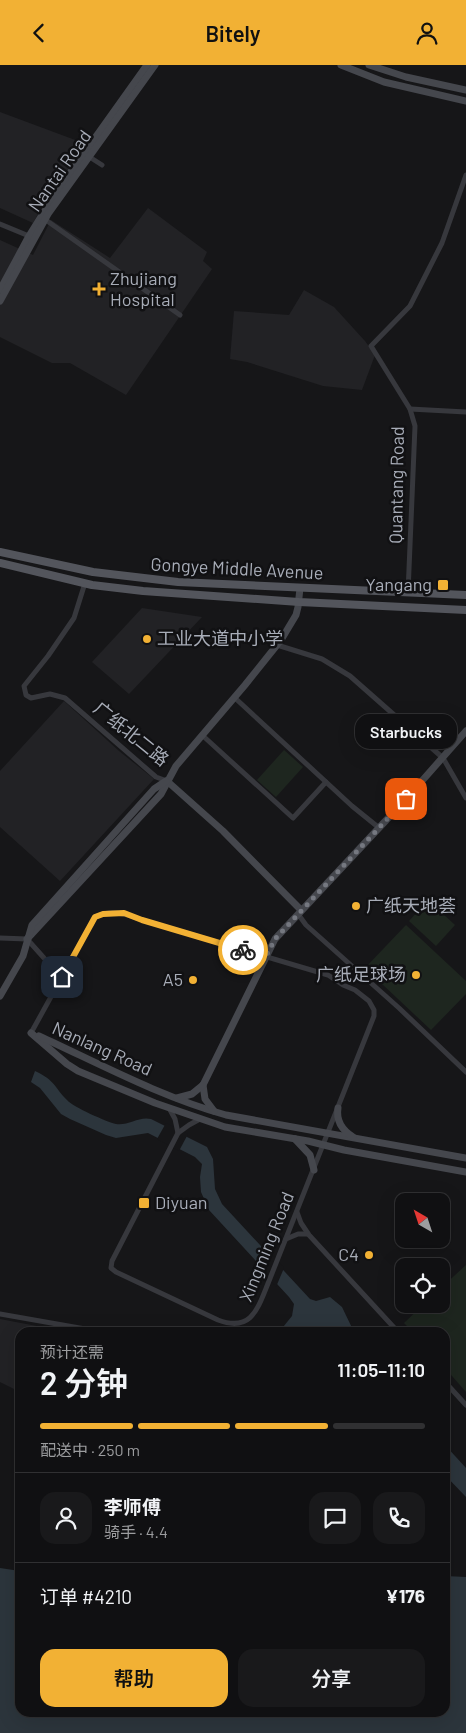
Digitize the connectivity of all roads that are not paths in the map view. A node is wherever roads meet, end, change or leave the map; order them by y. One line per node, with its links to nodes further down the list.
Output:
1 (147, 65): 10 (street, Nantai Road)
2 (154, 65): 7 (street, Nantai Road)
3 (342, 65): 6 (street)
4 (369, 65): 5 (street)
5 (466, 90)
6 (466, 101)
7 (88, 156): 8 (street); 10 (street, Nantai Road)
8 (102, 165)
9 (466, 175): 16 (street, Quantang Road)
10 (43, 217): 12 (street, Nantai Road); 14 (street, Nantai Road); 15 (street)
11 (0, 224): 12 (street)
12 (29, 237): 13 (street, Nantai Road)
13 (0, 290)
14 (0, 301)
15 (180, 315)
16 (410, 409): 17 (street); 22 (street, Quantang Road)
17 (466, 412)
18 (0, 551): 21 (main road, Gongye Middle Avenue)
19 (0, 563): 20 (main road)
20 (85, 583): 24 (main road); 31 (street, 广纸北二路)
21 (300, 588): 22 (main road, Gongye Middle Avenue); 24 (street)
22 (408, 593): 23 (main road, Gongye Middle Avenue)
23 (466, 595)
24 (299, 601): 25 (main road); 26 (street)
25 (466, 610)
26 (277, 645): 27 (street); 30 (street)
27 (234, 697): 29 (street); 32 (street)
28 (466, 731): 30 (street)
29 (202, 735): 31 (street); 32 (street)
30 (442, 758): 33 (street); 34 (street)
31 (167, 781): 35 (street, 广纸北二路); 37 (street)
32 (326, 782): 34 (street)
33 (466, 798)
34 (378, 827): 35 (street)
35 (300, 912): 38 (street); 42 (street)
36 (0, 938): 37 (street)
37 (27, 939): 39 (street); 40 (street)
38 (266, 956): 39 (street, Xingming Road); 43 (street); 46 (street, Xingming Road)
39 (62, 977): 41 (street)
40 (0, 996)
41 (31, 1033): 44 (street, Nanlang Road); 45 (street, Nanlang Road)
42 (466, 1071)
43 (203, 1085): 44 (street); 47 (street)
44 (177, 1097): 47 (street, Nanlang Road)
45 (168, 1108): 48 (street, Nanlang Road); 50 (street)
46 (338, 1108): 51 (street, Xingming Road); 53 (street)
47 (215, 1112): 49 (street, Nanlang Road)
48 (200, 1119): 50 (street); 52 (street, Nanlang Road)
49 (271, 1124): 51 (street, Nanlang Road); 52 (street)
50 (179, 1130): 63 (street, Xingming Road)
51 (328, 1133): 53 (street, Nanlang Road); 56 (street, Xingming Road)
52 (270, 1135): 54 (street, Nanlang Road)
53 (355, 1138): 55 (street, Nanlang Road)
54 (295, 1139): 56 (street, Nanlang Road); 59 (street)
55 (383, 1143): 57 (street); 58 (street, Nanlang Road)
56 (323, 1145): 57 (street, Nanlang Road); 59 (street, Xingming Road)
57 (381, 1157): 60 (street, Nanlang Road)
58 (466, 1158)
59 (314, 1170): 61 (street, Xingming Road)
60 (466, 1172)
61 (297, 1212): 62 (street); 63 (street, Xingming Road)
62 (309, 1235): 63 (street); 66 (street)
63 (285, 1242)
64 (0, 1314): 65 (street)
65 (74, 1327)
66 (393, 1327)
67 (450, 1387): 68 (street)
68 (466, 1405)

